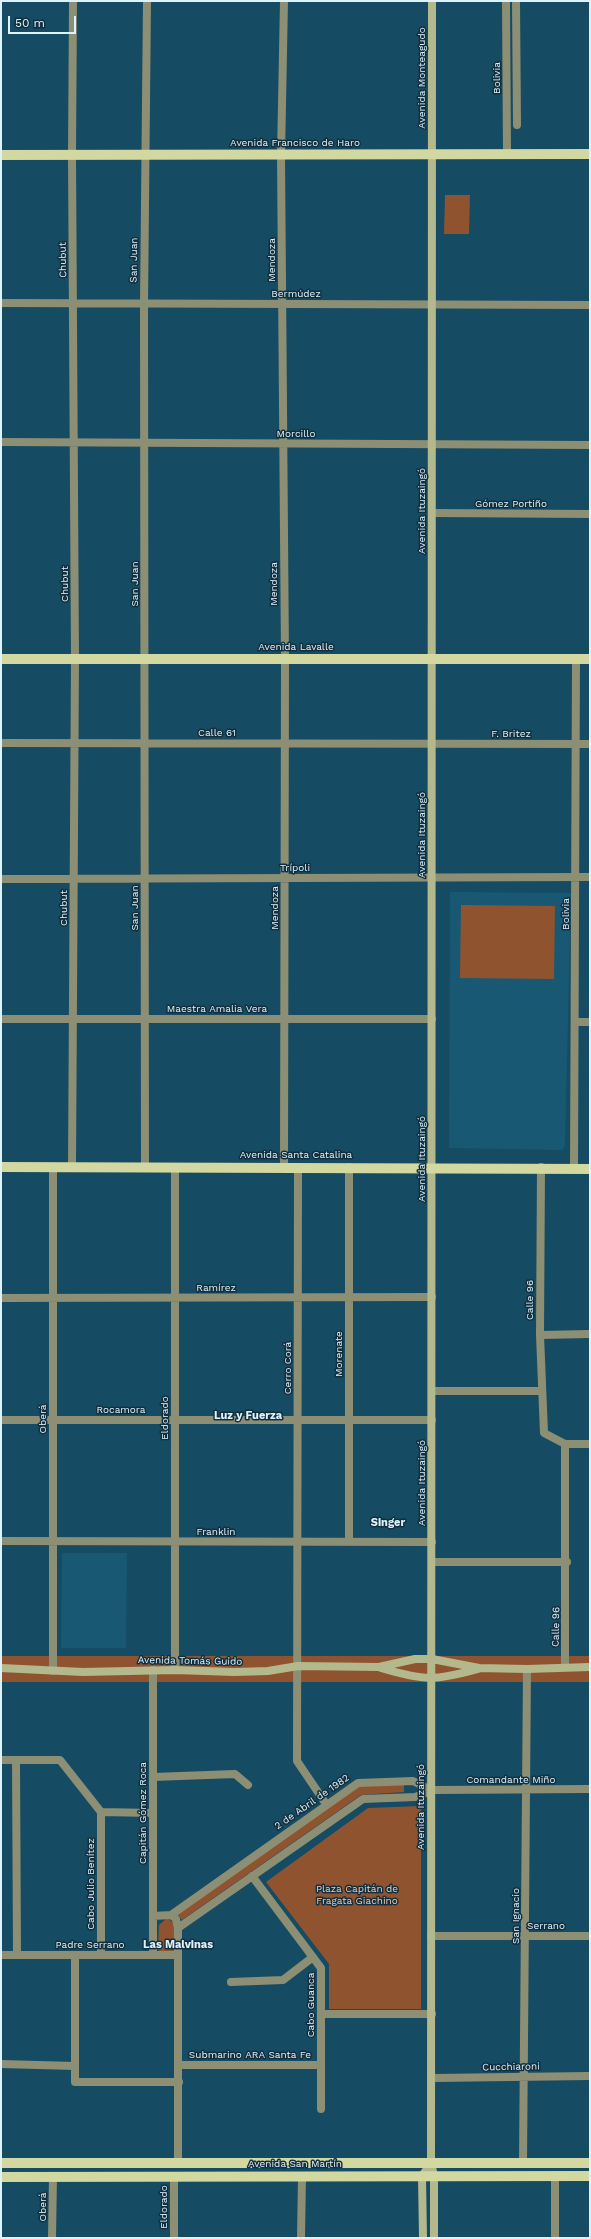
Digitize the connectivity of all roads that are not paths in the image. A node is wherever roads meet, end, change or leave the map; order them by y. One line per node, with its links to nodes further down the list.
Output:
1 (73, 1): 11 (street, Chubut)
2 (147, 1): 13 (street, San Juan)
3 (284, 1): 14 (street, Mendoza)
4 (432, 1): 12 (main road, Avenida Monteagudo)
5 (506, 1): 8 (street, Bolivia)
6 (516, 1): 7 (street, Bolivia)
7 (518, 125)
8 (507, 154): 9 (main road, Avenida Francisco de Haro); 12 (main road, Avenida Francisco de Haro)
9 (590, 154)
10 (1, 155): 11 (main road, Avenida Francisco de Haro)
11 (72, 155): 13 (main road, Avenida Francisco de Haro); 16 (street, Chubut)
12 (432, 155): 14 (main road, Avenida Francisco de Haro); 19 (main road, Avenida Ituzaingó)
13 (145, 156): 14 (main road, Avenida Francisco de Haro); 17 (street, San Juan)
14 (281, 156): 18 (street, Mendoza)
15 (1, 304): 16 (street, Bermúdez)
16 (74, 304): 17 (street, Bermúdez); 22 (street, Chubut)
17 (144, 304): 18 (street, Bermúdez); 23 (street, San Juan)
18 (282, 304): 19 (street, Bermúdez); 24 (street, Mendoza)
19 (432, 305): 20 (street, Bermúdez); 25 (main road, Avenida Ituzaingó)
20 (590, 305)
21 (1, 442): 22 (street, Morcillo)
22 (75, 444): 23 (street, Morcillo); 30 (street, Chubut)
23 (145, 444): 24 (street, Morcillo); 31 (street, San Juan)
24 (283, 444): 25 (street, Morcillo); 32 (street, Mendoza)
25 (432, 444): 26 (street, Morcillo); 27 (main road, Avenida Ituzaingó)
26 (590, 445)
27 (433, 513): 28 (street, Gómez Portiño); 33 (main road, Avenida Ituzaingó)
28 (590, 514)
29 (1, 659): 30 (main road, Avenida Lavalle)
30 (75, 659): 31 (main road, Avenida Lavalle); 37 (street, Chubut)
31 (145, 659): 32 (main road, Avenida Lavalle); 38 (street, San Juan)
32 (285, 659): 33 (main road, Avenida Lavalle); 39 (street, Mendoza)
33 (432, 659): 34 (main road, Avenida Lavalle); 40 (main road, Avenida Ituzaingó)
34 (576, 659): 35 (main road, Avenida Lavalle); 41 (street, Bolivia)
35 (590, 659)
36 (1, 743): 37 (street, Calle 61)
37 (75, 743): 38 (street, Calle 61); 45 (street, Chubut)
38 (145, 743): 39 (street, Calle 61); 46 (street, San Juan)
39 (285, 743): 40 (street, Calle 61); 47 (street, Mendoza)
40 (432, 743): 41 (street, F. Britez); 48 (main road, Avenida Ituzaingó)
41 (576, 744): 42 (street, F. Britez); 43 (street, Bolivia)
42 (590, 744)
43 (576, 877): 44 (street, Trípoli); 48 (street, Trípoli); 55 (street, Bolivia)
44 (590, 877)
45 (74, 878): 46 (street, Trípoli); 49 (street, Trípoli); 51 (street, Chubut)
46 (145, 878): 47 (street, Trípoli); 52 (street, San Juan)
47 (285, 878): 48 (street, Trípoli); 53 (street, Mendoza)
48 (432, 878): 54 (main road, Avenida Ituzaingó)
49 (1, 879)
50 (1, 1019): 51 (street, Maestra Amalia Vera)
51 (73, 1019): 52 (street, Maestra Amalia Vera); 59 (street, Chubut)
52 (145, 1019): 53 (street, Maestra Amalia Vera); 60 (street, San Juan)
53 (285, 1019): 54 (street, Maestra Amalia Vera); 62 (street, Mendoza)
54 (432, 1019): 65 (main road, Avenida Ituzaingó)
55 (575, 1022): 56 (street); 67 (street, Bolivia)
56 (590, 1022)
57 (1, 1167): 58 (main road, Avenida Santa Catalina)
58 (53, 1167): 59 (main road, Avenida Santa Catalina); 69 (street, Oberá)
59 (72, 1167): 60 (main road, Avenida Santa Catalina)
60 (144, 1167): 61 (main road, Avenida Santa Catalina)
61 (175, 1167): 62 (main road, Avenida Santa Catalina); 73 (street, Eldorado)
62 (284, 1167): 63 (main road, Avenida Santa Catalina)
63 (298, 1167): 64 (main road, Avenida Santa Catalina); 74 (street, Cerro Corá)
64 (349, 1167): 65 (main road, Avenida Santa Catalina); 70 (street, Morenate)
65 (432, 1167): 66 (main road, Avenida Santa Catalina); 71 (main road, Avenida Ituzaingó)
66 (541, 1167): 67 (main road, Avenida Santa Catalina); 76 (street, Calle 96)
67 (574, 1169): 68 (main road, Avenida Santa Catalina)
68 (590, 1169)
69 (51, 1297): 72 (street, Ramírez); 73 (street, Ramírez); 80 (street, Oberá)
70 (349, 1297): 71 (street, Ramírez); 74 (street, Ramírez); 83 (street, Morenate)
71 (432, 1297): 77 (main road, Avenida Ituzaingó)
72 (1, 1298)
73 (175, 1298): 74 (street, Ramírez); 81 (street, Eldorado)
74 (298, 1298): 82 (street, Cerro Corá)
75 (590, 1334): 76 (street)
76 (540, 1335): 78 (street, Calle 96)
77 (432, 1391): 78 (street); 84 (main road, Avenida Ituzaingó)
78 (541, 1391): 85 (street, Calle 96)
79 (1, 1420): 80 (street, Rocamora)
80 (53, 1420): 81 (street, Rocamora); 88 (street, Oberá)
81 (175, 1420): 82 (street, Rocamora); 89 (street, Eldorado)
82 (298, 1420): 83 (street, Rocamora); 90 (street, Cerro Corá)
83 (349, 1420): 84 (street, Rocamora); 91 (street, Morenate)
84 (432, 1420): 92 (main road, Avenida Ituzaingó)
85 (565, 1444): 86 (street); 94 (street, Calle 96)
86 (590, 1444)
87 (1, 1541): 88 (street, Franklin)
88 (53, 1542): 89 (street, Franklin); 105 (street, Oberá)
89 (175, 1542): 90 (street, Franklin); 104 (street, Eldorado)
90 (298, 1542): 91 (street, Franklin); 96 (street, Cerro Corá)
91 (349, 1542): 92 (street, Franklin)
92 (432, 1542): 93 (main road, Avenida Ituzaingó)
93 (432, 1562): 94 (street); 95 (main road, Avenida Ituzaingó)
94 (567, 1562): 98 (street, Calle 96)
95 (432, 1659): 97 (main road, Avenida Tomás Guido); 101 (main road, Avenida Tomás Guido); 106 (main road, Avenida Ituzaingó)
96 (298, 1666): 97 (main road, Avenida Tomás Guido); 104 (main road, Avenida Tomás Guido); 114 (street, Cerro Corá)
97 (379, 1667): 106 (main road, Avenida Tomás Guido)
98 (565, 1667): 99 (main road, Avenida Tomás Guido); 102 (main road, Avenida Tomás Guido)
99 (590, 1667)
100 (1, 1668): 105 (main road, Avenida Tomás Guido)
101 (479, 1668): 102 (main road, Avenida Tomás Guido); 106 (main road, Avenida Tomás Guido)
102 (527, 1669): 113 (street, San Ignacio)
103 (153, 1670): 104 (main road, Avenida Tomás Guido); 105 (main road, Avenida Tomás Guido); 109 (street, Capitán Gómez Roca)
104 (175, 1670)
105 (53, 1671)
106 (431, 1679): 111 (main road, Avenida Ituzaingó)
107 (1, 1760): 108 (street)
108 (16, 1760): 115 (street); 124 (street)
109 (153, 1777): 110 (street); 116 (street, Capitán Gómez Roca)
110 (248, 1785)
111 (431, 1790): 113 (street, Comandante Miño); 114 (street, 2 de Abril de 1982); 117 (street); 121 (main road, Avenida Ituzaingó)
112 (590, 1790): 113 (street, Comandante Miño)
113 (526, 1791): 122 (street, San Ignacio)
114 (326, 1804): 119 (street, 2 de Abril de 1982)
115 (101, 1812): 116 (street); 129 (street, Cabo Julio Benítez)
116 (153, 1813): 118 (street, Capitán Gómez Roca)
117 (252, 1876): 120 (street); 130 (street, Cabo Guanca)
118 (153, 1916): 119 (street); 125 (street, Capitán Gómez Roca)
119 (174, 1917): 120 (street)
120 (178, 1928): 126 (street)
121 (431, 1936): 122 (street, Serrano); 133 (main road, Avenida Ituzaingó)
122 (526, 1936): 123 (street, Serrano); 139 (street, San Ignacio)
123 (590, 1936)
124 (17, 1955): 127 (street, Padre Serrano); 128 (street, Padre Serrano)
125 (153, 1955): 126 (street, Padre Serrano); 129 (street, Padre Serrano)
126 (178, 1955): 135 (street)
127 (1, 1956)
128 (75, 1956): 129 (street, Padre Serrano); 137 (street)
129 (101, 1956)
130 (313, 1957): 131 (street); 132 (street, Cabo Guanca)
131 (232, 1982)
132 (321, 2014): 133 (street); 136 (street, Cabo Guanca)
133 (432, 2014): 140 (main road, Avenida Ituzaingó)
134 (1, 2064): 137 (street)
135 (179, 2065): 136 (street, Submarino ARA Santa Fe); 141 (street)
136 (321, 2065): 142 (street, Cabo Guanca)
137 (75, 2066): 141 (street)
138 (590, 2076): 139 (street, Cucchiaroni)
139 (524, 2077): 140 (street, Cucchiaroni); 146 (street, San Ignacio)
140 (432, 2078): 145 (main road, Avenida Ituzaingó)
141 (179, 2082): 144 (street)
142 (321, 2109)
143 (1, 2163): 144 (main road, Avenida San Martín)
144 (178, 2163): 145 (main road, Avenida San Martín)
145 (431, 2163): 146 (main road, Avenida San Martín); 151 (main road); 152 (main road, Avenida Ituzaingó)
146 (523, 2163): 147 (main road, Avenida San Martín)
147 (590, 2163)
148 (53, 2176): 149 (main road, Avenida San Martín); 155 (main road, Avenida San Martín); 156 (street, Oberá)
149 (174, 2176): 150 (main road, Avenida San Martín); 157 (street, Eldorado)
150 (302, 2176): 151 (main road, Avenida San Martín); 158 (street)
151 (422, 2176): 152 (main road, Avenida San Martín); 159 (main road)
152 (434, 2176): 153 (main road, Avenida San Martín); 160 (main road, Avenida Ituzaingó)
153 (555, 2176): 154 (main road, Avenida San Martín); 161 (street)
154 (590, 2176)
155 (1, 2177)
156 (52, 2238)
157 (174, 2238)
158 (301, 2238)
159 (423, 2238)
160 (434, 2238)
161 (555, 2238)

